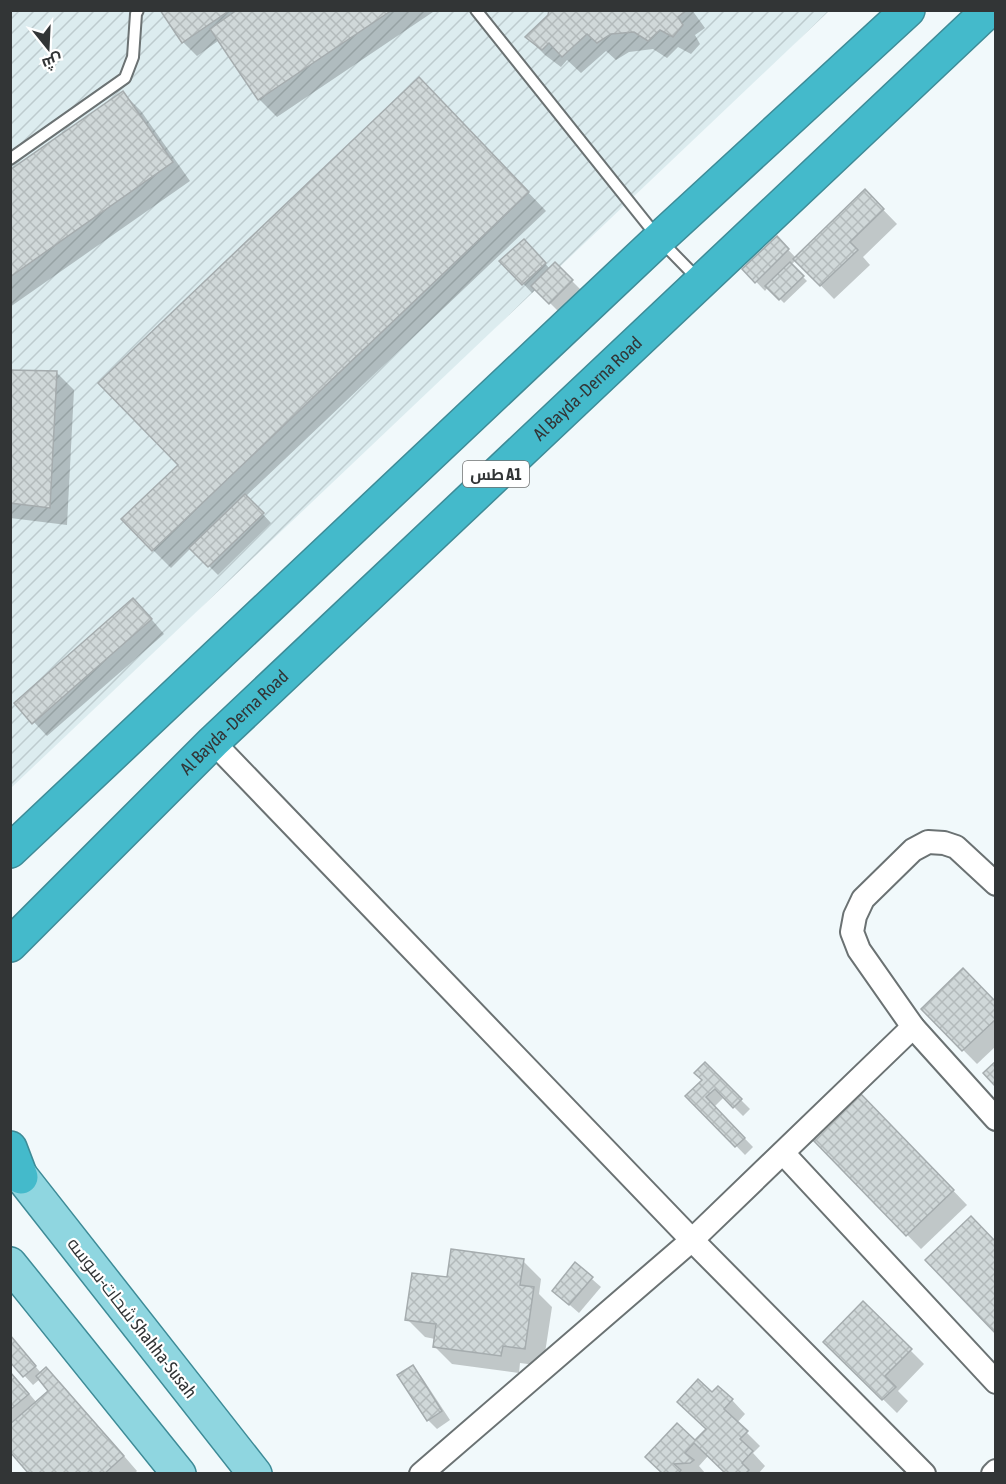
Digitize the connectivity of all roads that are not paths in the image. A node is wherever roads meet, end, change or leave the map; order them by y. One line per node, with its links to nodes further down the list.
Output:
1 (138, 10): 5 (lane)
2 (476, 10): 6 (lane)
3 (908, 10): 6 (highway)
4 (989, 10): 7 (highway, Al Bayda -Derna Road / طس A1)
5 (10, 159)
6 (659, 239): 7 (lane); 9 (highway)
7 (700, 281): 8 (highway, Al Bayda -Derna Road / طس A1)
8 (213, 742): 11 (highway, Al Bayda -Derna Road / طس A1); 16 (street)
9 (10, 851)
10 (996, 884): 12 (street)
11 (13, 947)
12 (913, 1027): 13 (street); 14 (street)
13 (996, 1119)
14 (783, 1153): 16 (street); 18 (street)
15 (14, 1162): 20 (main road, شحات-سوسه Shahha-Susah)
16 (692, 1240): 21 (street); 22 (street)
17 (11, 1266): 19 (main road)
18 (996, 1382)
19 (179, 1473)
20 (255, 1473)
21 (421, 1473)
22 (924, 1473)

